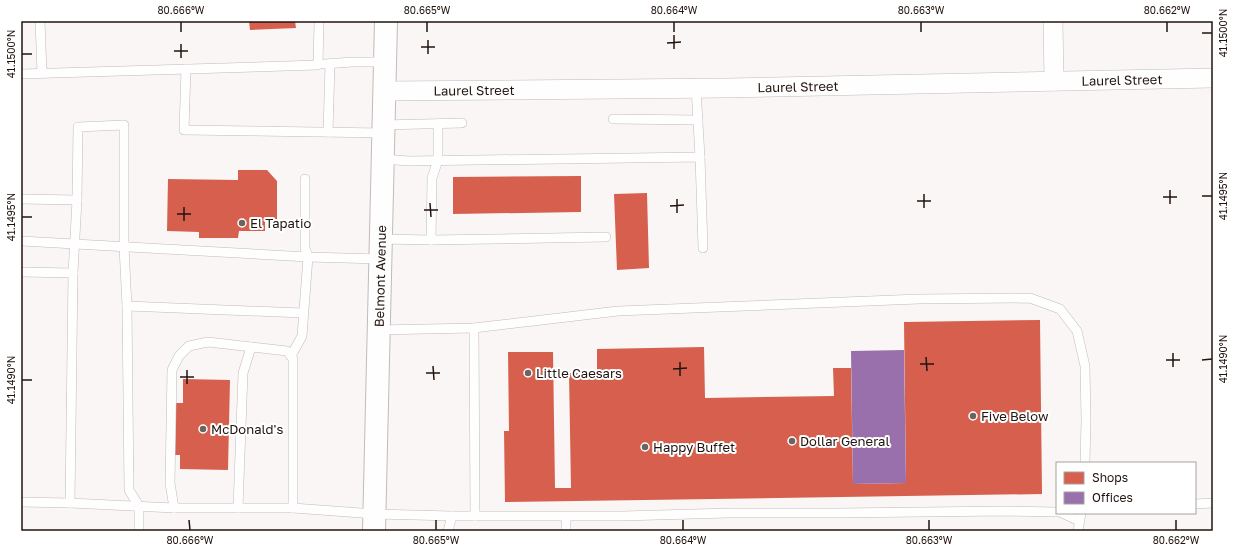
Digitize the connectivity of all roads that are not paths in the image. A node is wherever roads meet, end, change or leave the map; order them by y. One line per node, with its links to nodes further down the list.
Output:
1 (40, 21): 9 (lane)
2 (318, 21): 7 (lane)
3 (386, 21): 5 (main road, Belmont Avenue)
4 (1053, 21): 12 (street)
5 (385, 62): 6 (lane); 14 (main road, Belmont Avenue)
6 (330, 64): 7 (lane); 20 (lane)
7 (318, 65): 8 (lane)
8 (186, 69): 9 (lane); 20 (lane)
9 (42, 73): 10 (lane)
10 (21, 74)
11 (1213, 78): 12 (street, Laurel Street)
12 (1054, 81): 13 (street, Laurel Street)
13 (696, 88): 14 (street, Laurel Street); 16 (lane)
14 (384, 91): 19 (main road, Belmont Avenue)
15 (613, 119): 16 (lane)
16 (698, 120): 21 (lane)
17 (462, 123): 18 (lane)
18 (438, 124): 19 (lane); 23 (lane)
19 (383, 129): 20 (lane); 22 (main road, Belmont Avenue)
20 (328, 132)
21 (700, 158): 23 (lane); 32 (lane)
22 (382, 159): 23 (lane); 33 (main road, Belmont Avenue)
23 (438, 160): 28 (lane)
24 (305, 179): 34 (lane)
25 (21, 199): 26 (lane)
26 (77, 200): 30 (lane); 31 (lane)
27 (606, 237): 28 (lane)
28 (431, 240): 33 (lane)
29 (21, 241): 30 (lane)
30 (75, 244): 31 (lane); 36 (lane)
31 (124, 247): 34 (lane); 37 (lane)
32 (703, 248)
33 (380, 249): 34 (lane); 40 (main road, Belmont Avenue)
34 (308, 257): 38 (lane)
35 (21, 272): 36 (lane)
36 (73, 272): 45 (lane)
37 (127, 306): 38 (lane); 48 (lane)
38 (303, 313): 42 (lane)
39 (474, 328): 40 (lane); 43 (lane); 55 (lane)
40 (378, 330): 58 (main road, Belmont Avenue)
41 (252, 347): 42 (lane); 49 (lane); 50 (lane)
42 (291, 356): 51 (lane)
43 (1085, 462)
44 (21, 502): 45 (lane)
45 (70, 503): 48 (lane)
46 (1213, 503): 47 (lane)
47 (1196, 504)
48 (139, 506): 49 (lane); 59 (lane)
49 (174, 508): 50 (lane)
50 (238, 508): 51 (lane)
51 (293, 508): 58 (lane)
52 (1056, 512): 56 (lane)
53 (1066, 514): 57 (lane)
54 (452, 516): 55 (lane); 58 (lane); 60 (lane)
55 (475, 516): 56 (lane)
56 (566, 517): 61 (lane)
57 (1080, 517): 62 (lane)
58 (374, 522)
59 (139, 531)
60 (448, 531)
61 (566, 531)
62 (1078, 531)

